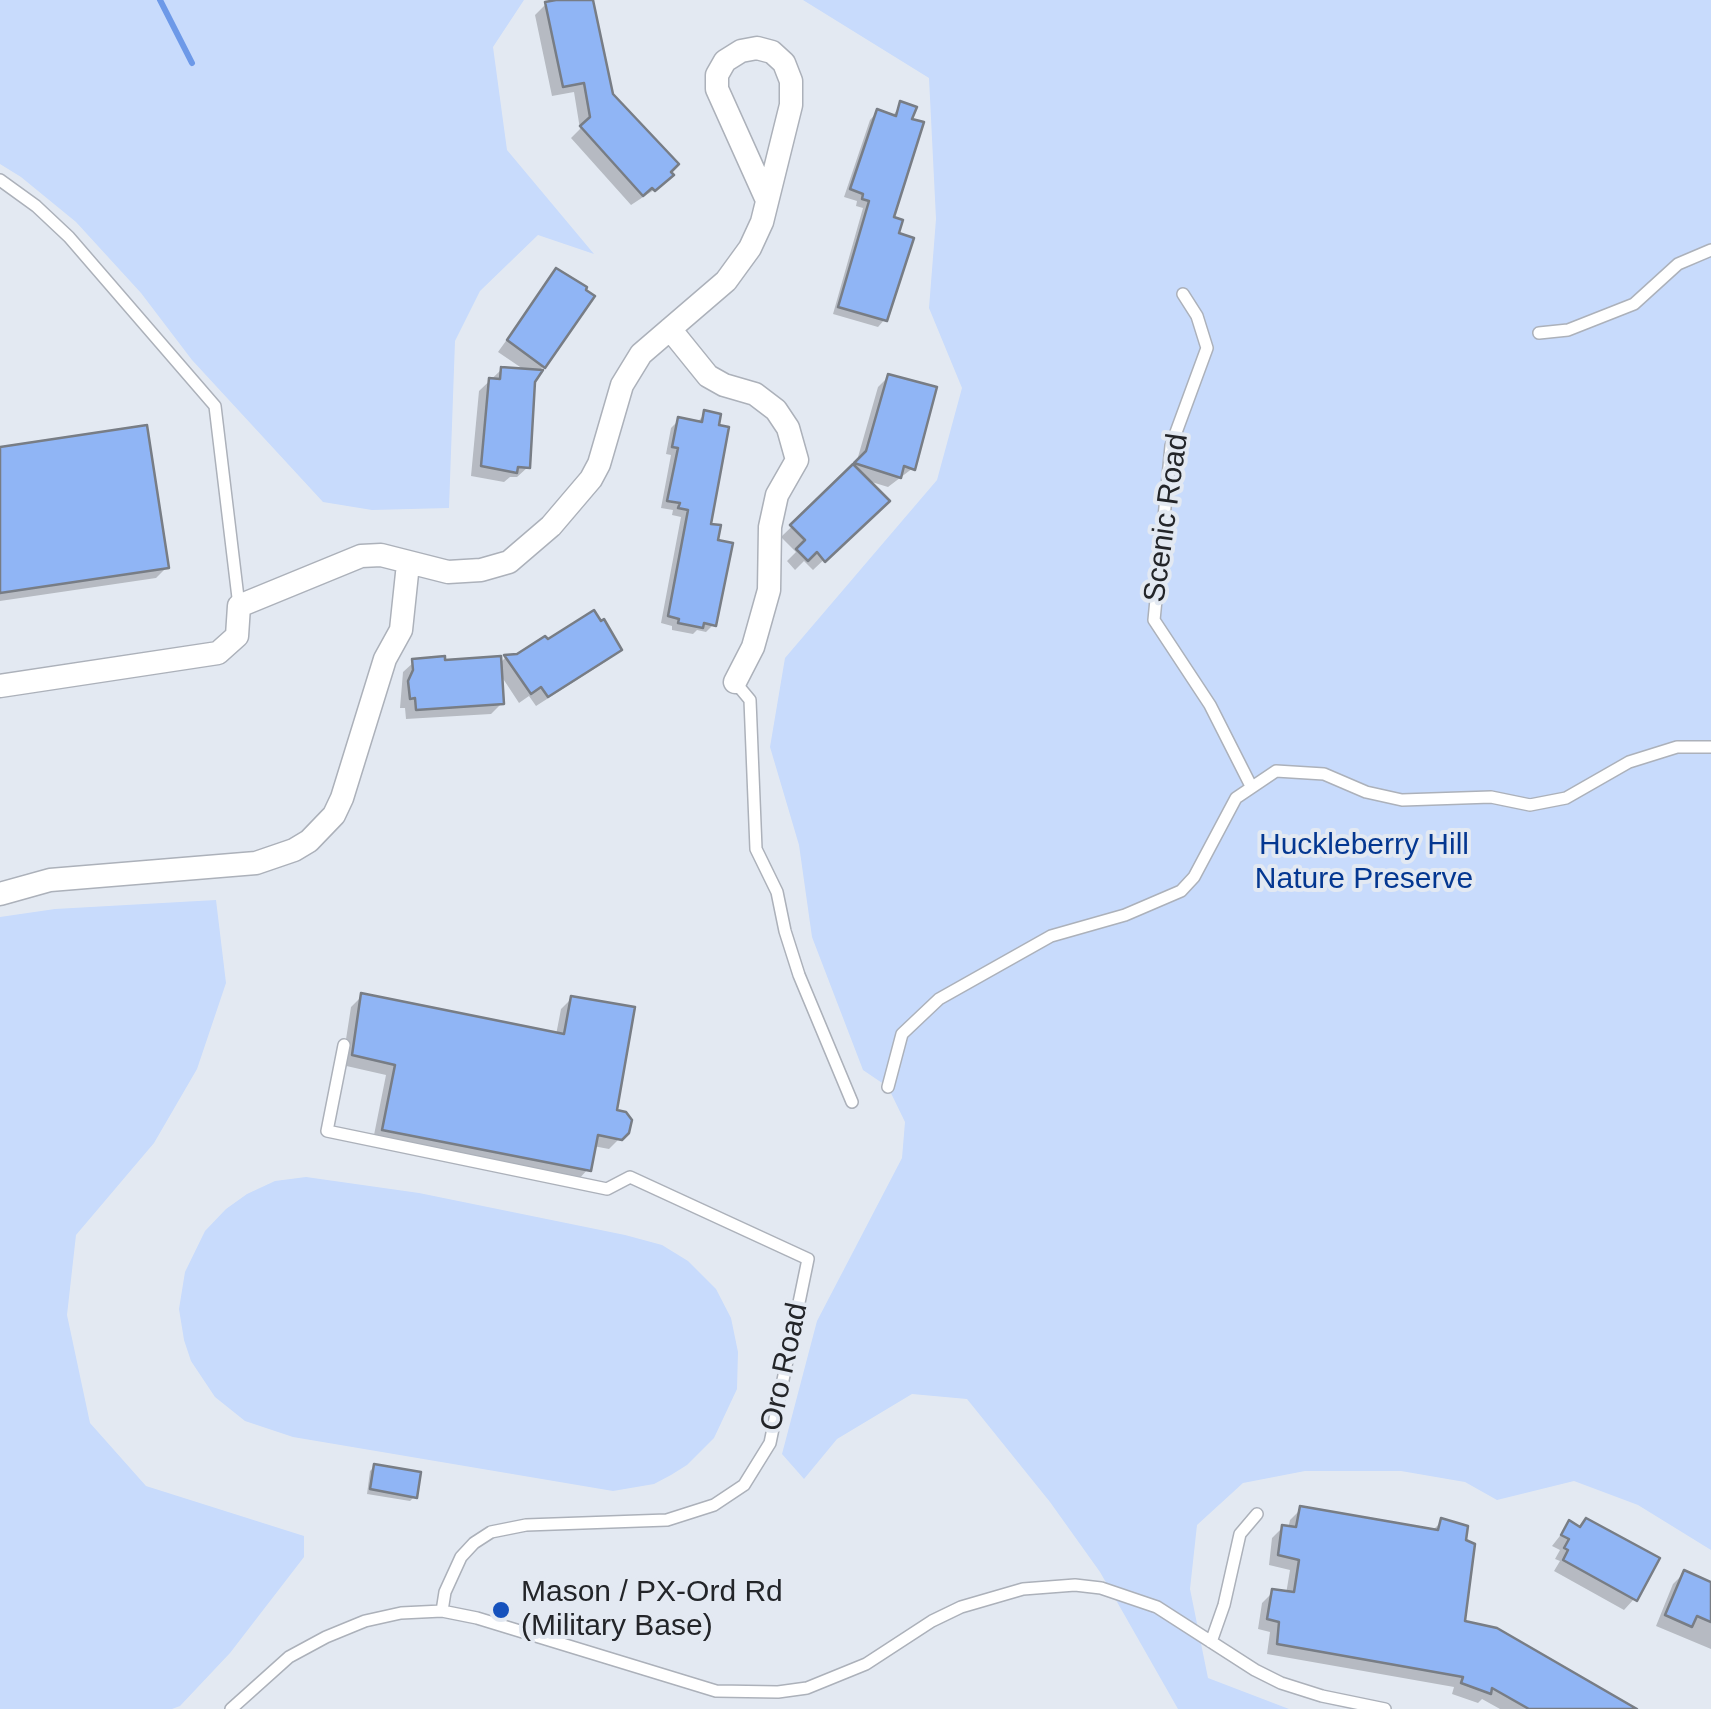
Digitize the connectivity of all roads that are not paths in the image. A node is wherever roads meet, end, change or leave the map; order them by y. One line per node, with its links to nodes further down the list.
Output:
1 (0, 180): 8 (lane)
2 (766, 198): 2 (street); 5 (street)
3 (1711, 250): 6 (lane)
4 (1182, 294): 12 (lane, Scenic Road)
5 (670, 329): 7 (street); 9 (street)
6 (1538, 333)
7 (408, 564): 8 (street); 13 (street)
8 (240, 606): 10 (street)
9 (735, 682): 16 (lane)
10 (0, 686)
11 (1711, 747): 12 (lane)
12 (1251, 786): 15 (lane)
13 (0, 894)
14 (344, 1045): 18 (lane, Oro Road)
15 (888, 1087)
16 (852, 1102)
17 (1257, 1514): 19 (lane)
18 (442, 1610): 19 (lane); 20 (lane)
19 (1210, 1642): 21 (lane)
20 (231, 1709)
21 (1385, 1709)

